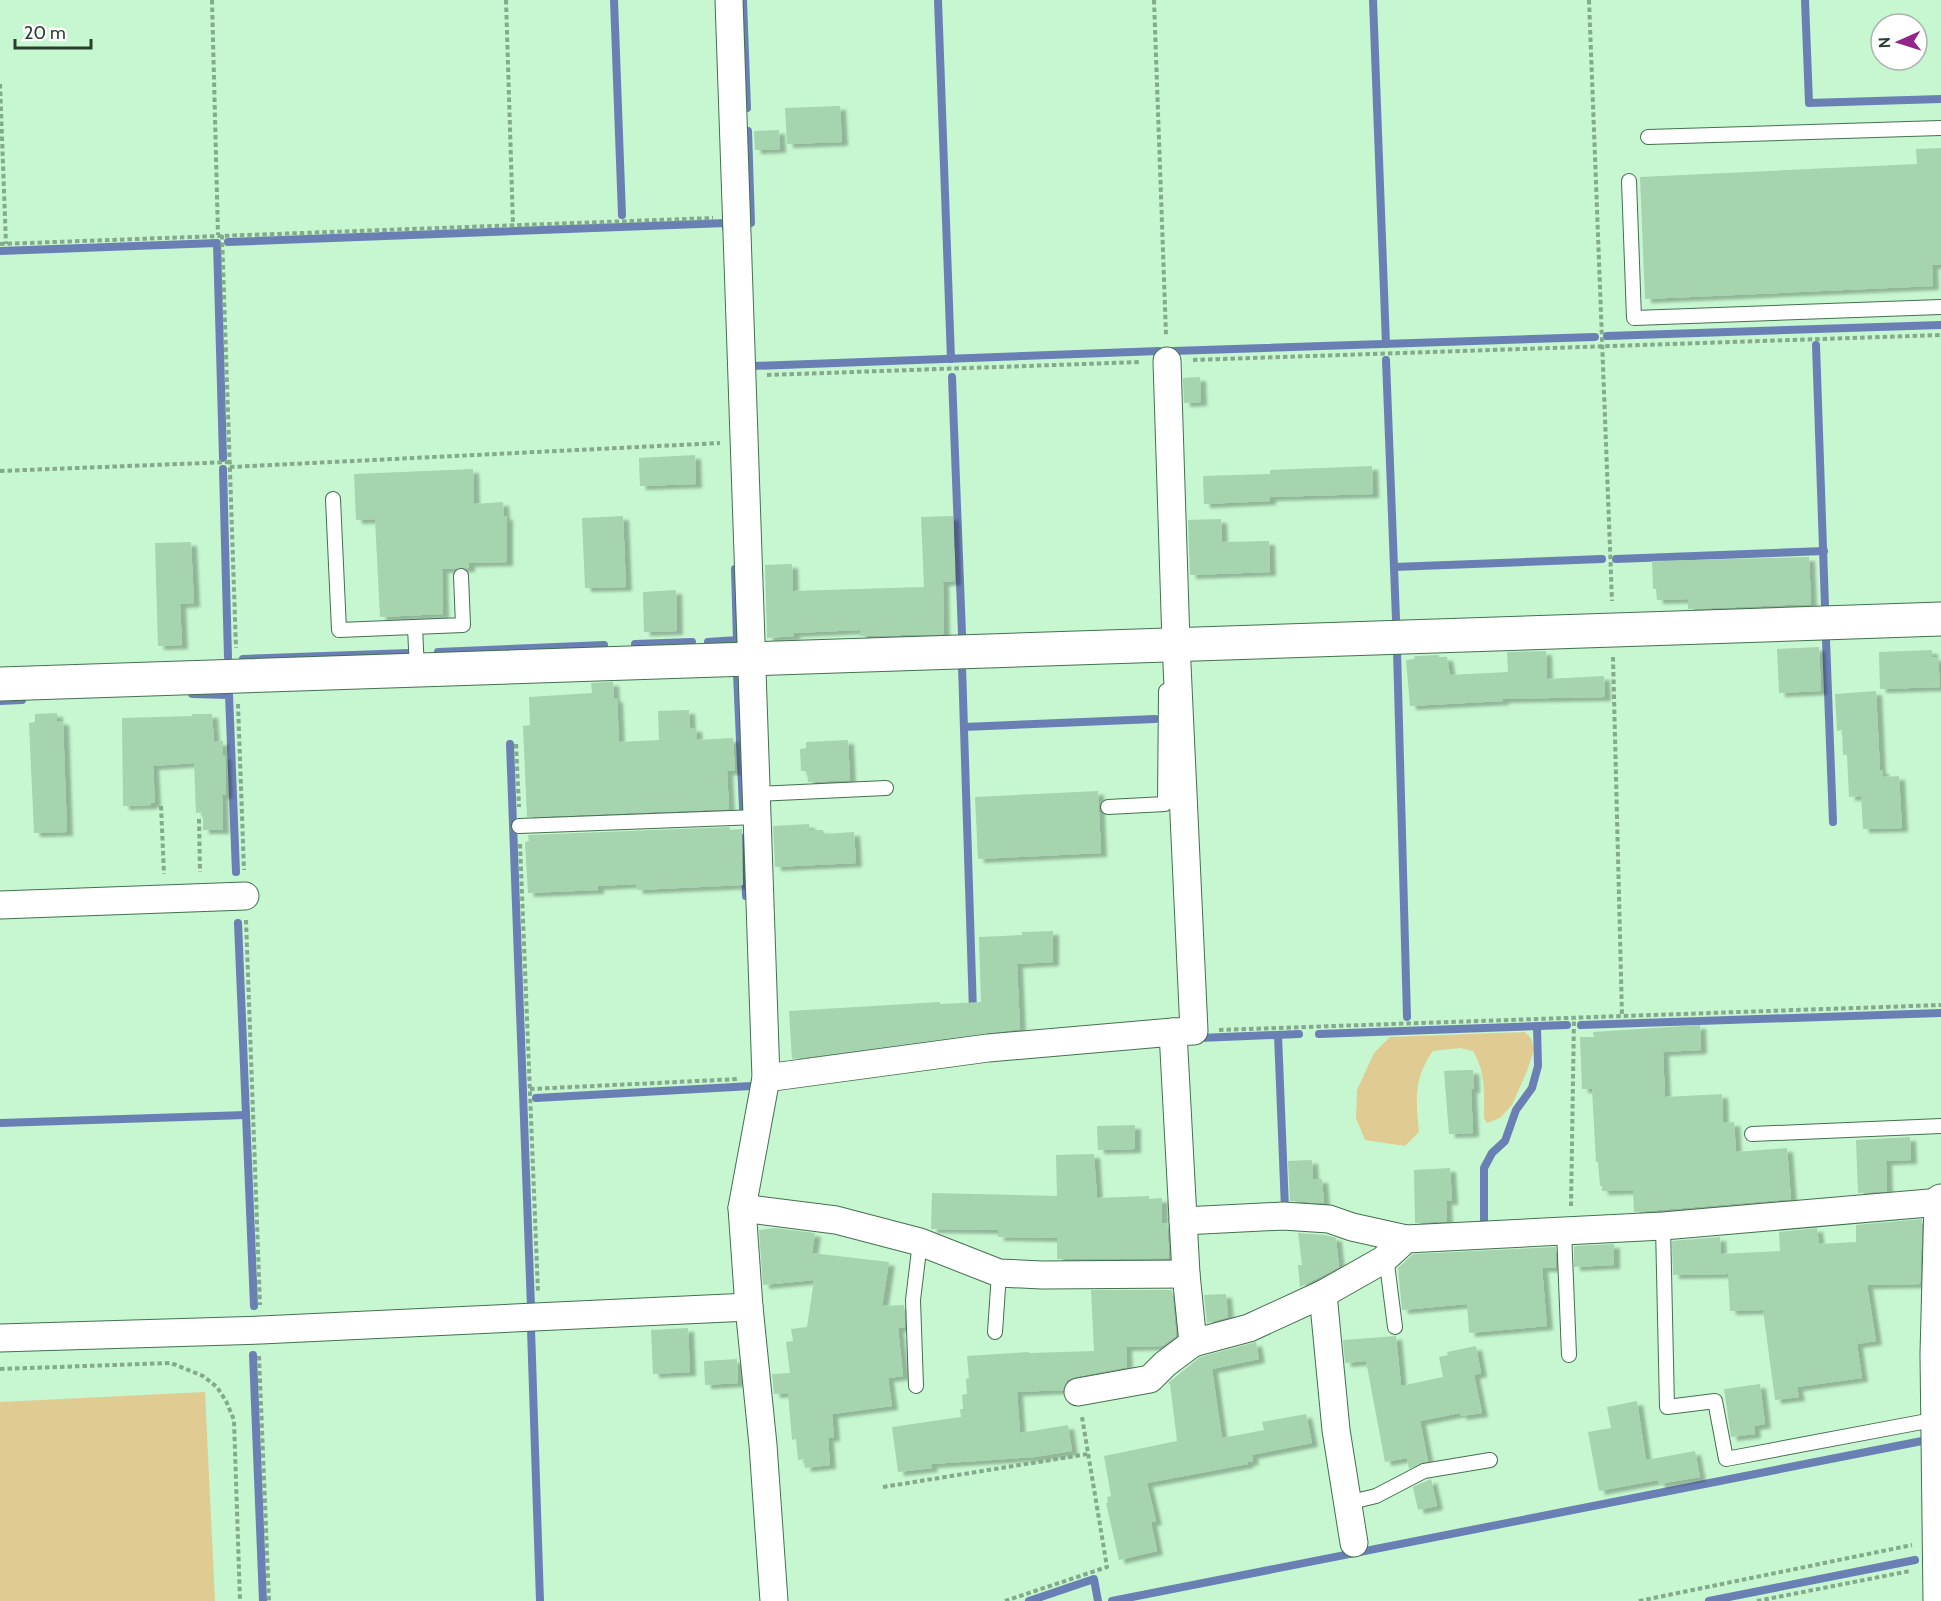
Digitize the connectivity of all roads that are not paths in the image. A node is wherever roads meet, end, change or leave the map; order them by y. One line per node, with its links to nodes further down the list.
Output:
1 (729, 0): 12 (street)
2 (1941, 128): 3 (lane)
3 (1648, 137)
4 (1629, 180): 5 (lane)
5 (1941, 307)
6 (1167, 361): 11 (street)
7 (333, 499): 10 (lane)
8 (461, 576): 10 (lane)
9 (1941, 619): 11 (street)
10 (415, 627): 13 (lane)
11 (1171, 644): 12 (street); 17 (lane); 21 (street)
12 (753, 659): 13 (street); 16 (street)
13 (417, 670): 14 (street)
14 (0, 684)
15 (886, 788): 16 (lane)
16 (757, 806): 18 (lane); 22 (street)
17 (1108, 807)
18 (519, 826)
19 (245, 896): 20 (street)
20 (0, 905)
21 (1184, 1032): 22 (street); 27 (street)
22 (766, 1078): 26 (street)
23 (1941, 1126): 24 (lane)
24 (1752, 1134)
25 (1941, 1201): 28 (street); 44 (street)
26 (742, 1208): 31 (street); 36 (street)
27 (1183, 1221): 30 (street); 34 (street)
28 (1663, 1226): 29 (street); 44 (lane)
29 (1567, 1231): 30 (street); 41 (lane)
30 (1406, 1239): 32 (street)
31 (920, 1242): 33 (street); 42 (lane)
32 (1383, 1260): 35 (street); 37 (lane)
33 (999, 1273): 34 (street); 38 (lane)
34 (1186, 1274): 40 (street)
35 (1323, 1294): 40 (street); 46 (street)
36 (749, 1307): 39 (street); 49 (street)
37 (1395, 1327)
38 (995, 1332)
39 (0, 1338)
40 (1193, 1343): 43 (street)
41 (1569, 1355)
42 (916, 1386)
43 (1078, 1392)
44 (1938, 1419): 48 (street)
45 (1490, 1460): 46 (lane)
46 (1347, 1503): 47 (street)
47 (1354, 1543)
48 (1940, 1554): 50 (street)
49 (774, 1601)
50 (1940, 1601)

